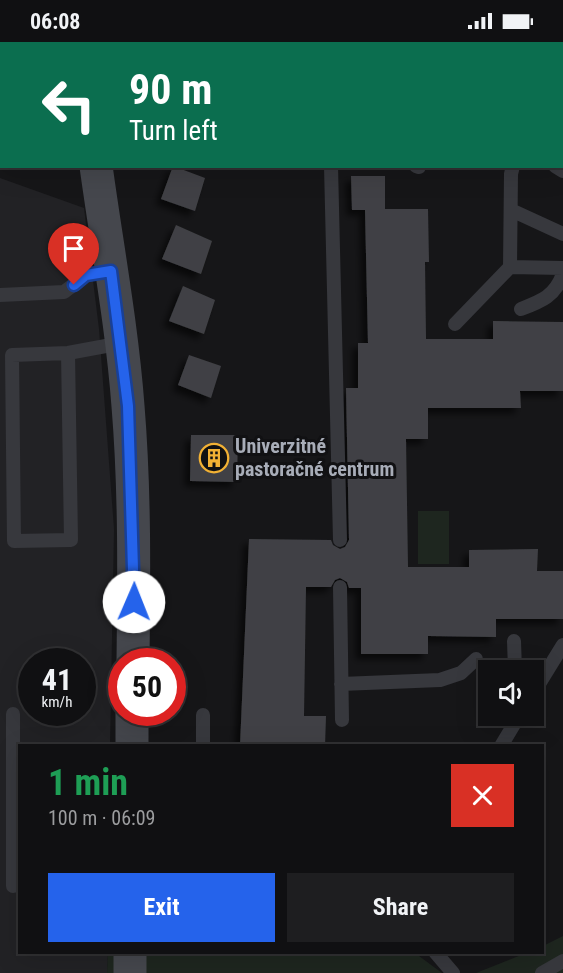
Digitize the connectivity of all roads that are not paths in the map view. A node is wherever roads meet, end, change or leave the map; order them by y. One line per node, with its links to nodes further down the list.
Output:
1 (96, 168): 8 (main road)
2 (332, 168): 15 (lane)
3 (512, 168): 4 (lane)
4 (511, 210): 5 (lane); 6 (lane)
5 (563, 234)
6 (510, 267): 7 (lane); 12 (lane)
7 (563, 268)
8 (111, 271): 10 (lane); 13 (main road)
9 (563, 274): 11 (lane)
10 (0, 295)
11 (521, 309)
12 (455, 324)
13 (122, 343): 14 (lane); 19 (main road)
14 (68, 352): 14 (lane)
15 (340, 540)
16 (340, 587): 23 (lane)
17 (513, 641): 21 (lane)
18 (563, 645): 22 (lane)
19 (133, 648)
20 (476, 659): 23 (lane)
21 (514, 660)
22 (544, 676)
23 (341, 684): 26 (lane)
24 (13, 714): 32 (lane)
25 (203, 715): 30 (lane)
26 (342, 720)
27 (132, 726): 29 (main road)
28 (513, 726): 31 (lane)
29 (132, 744)
30 (203, 744)
31 (502, 744)
32 (11, 886)
33 (130, 954): 36 (main road)
34 (437, 954): 37 (lane)
35 (563, 961): 38 (lane)
36 (130, 973)
37 (453, 973)
38 (542, 973)

